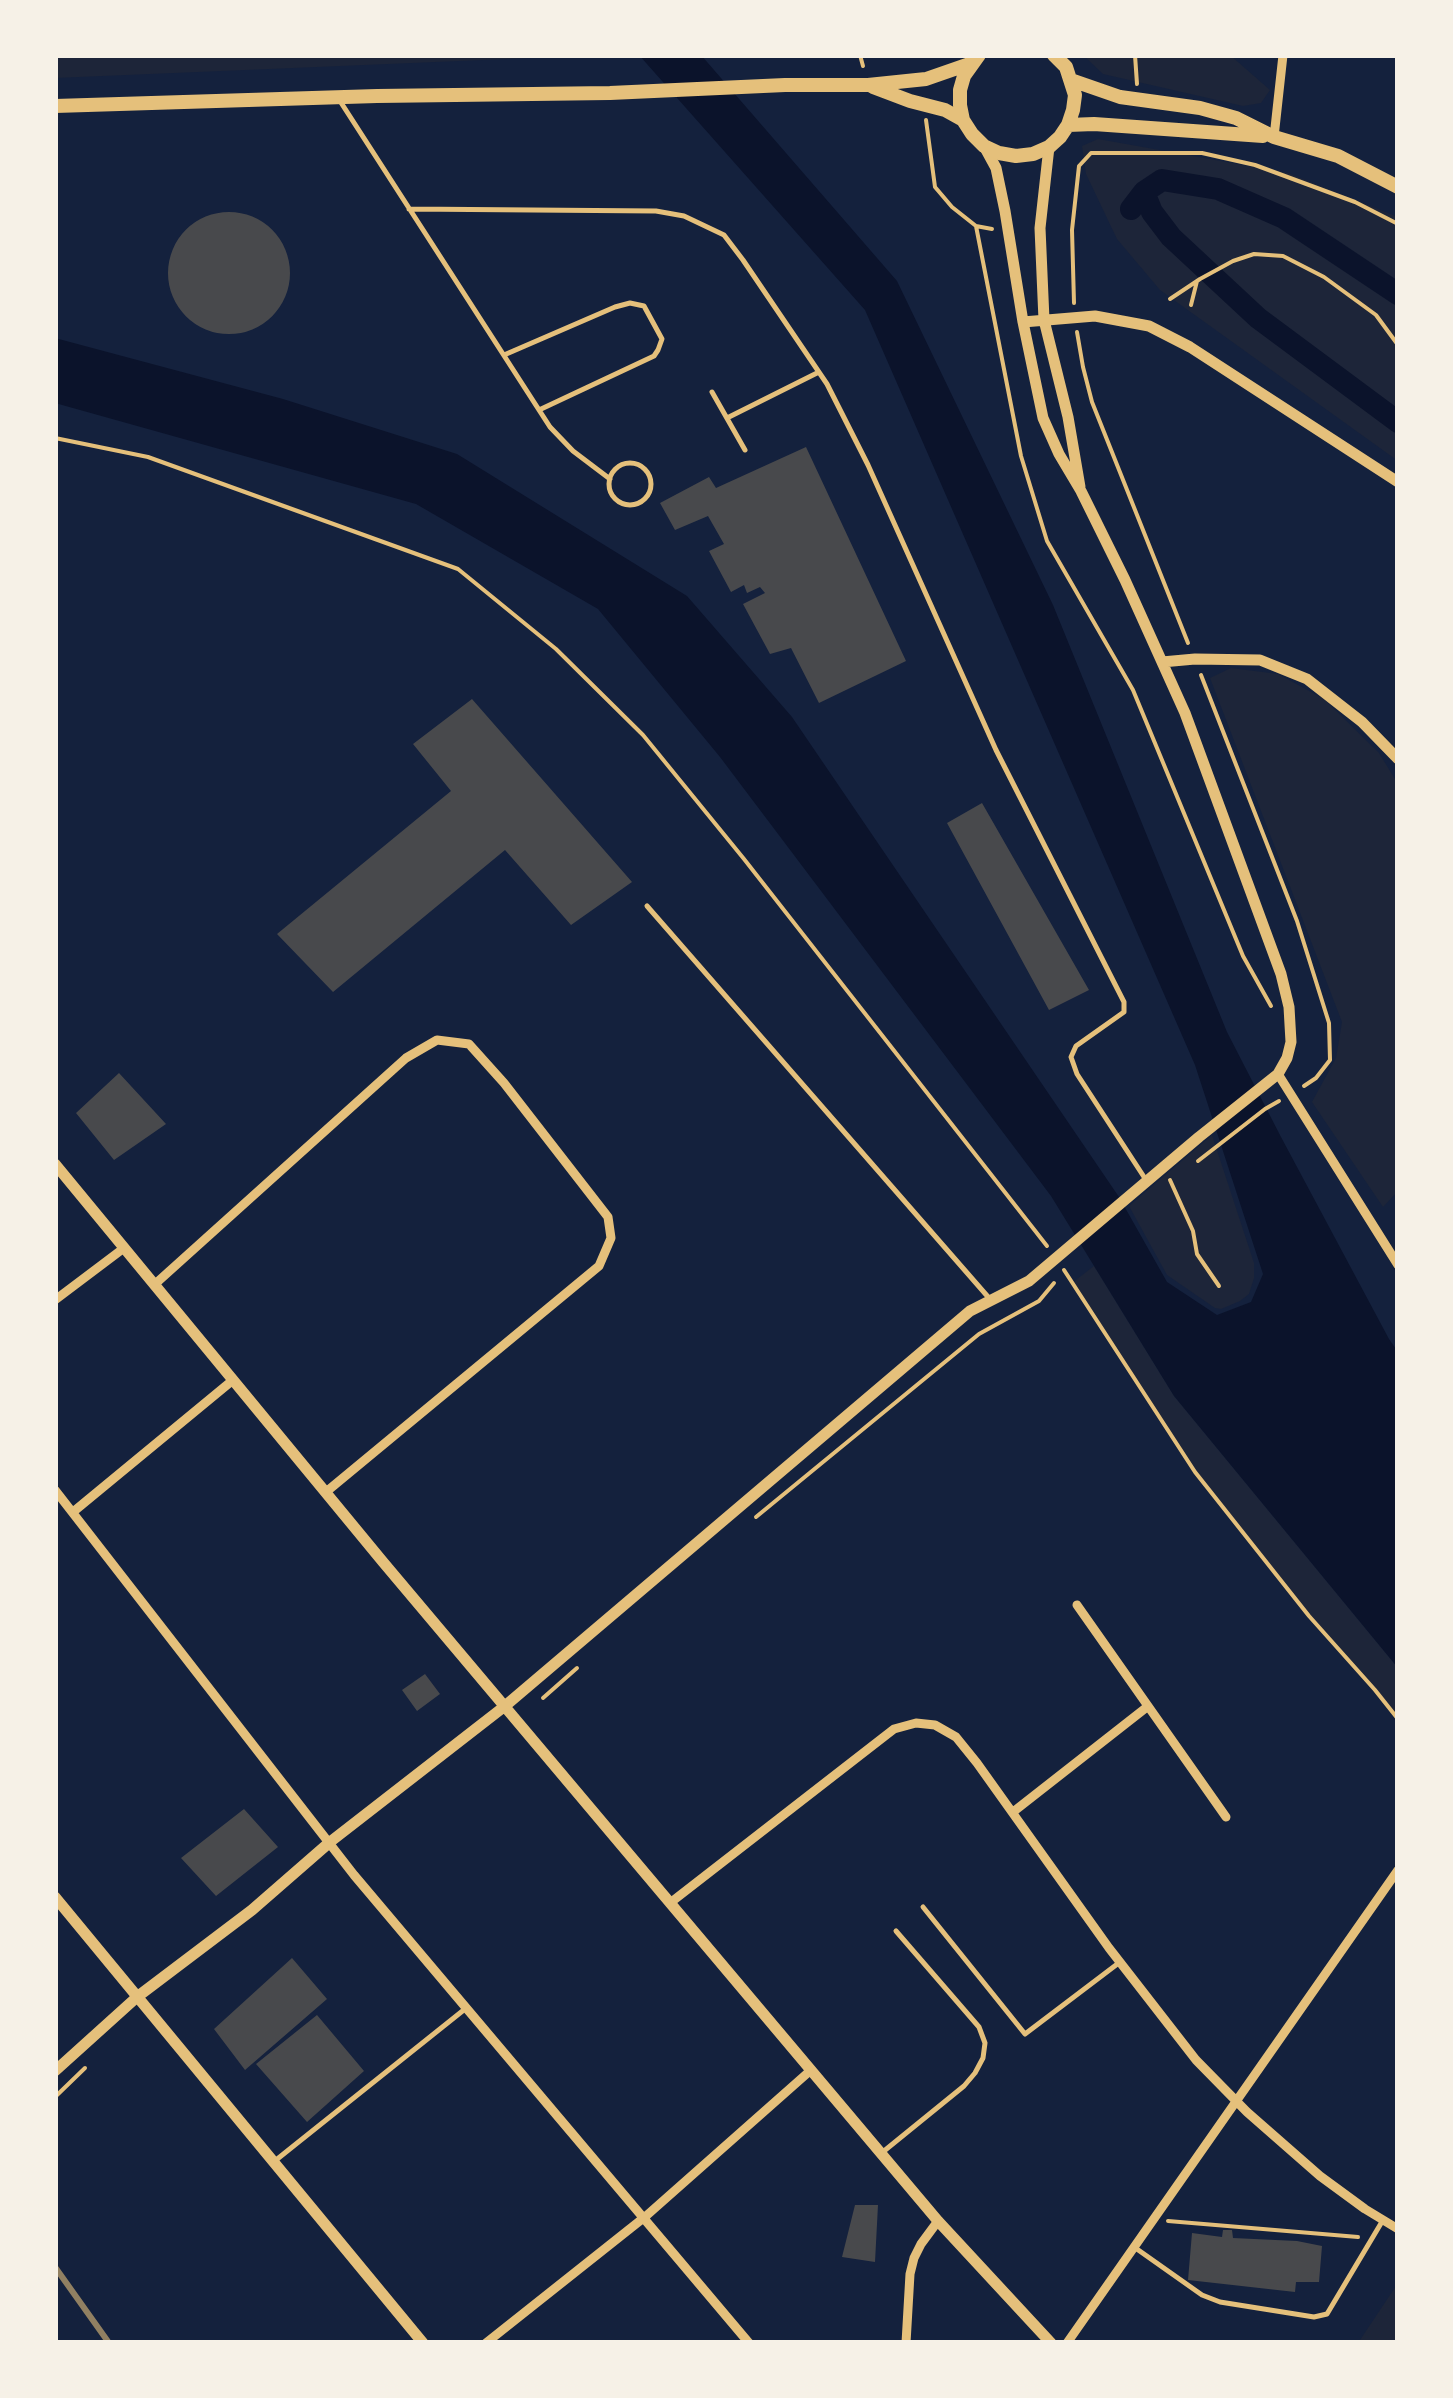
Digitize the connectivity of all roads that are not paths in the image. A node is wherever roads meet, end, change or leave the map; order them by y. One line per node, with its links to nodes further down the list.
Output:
1 (1054, 55): 4 (main road)
2 (1283, 55): 10 (street)
3 (976, 59): 5 (main road); 8 (main road)
4 (1072, 80): 9 (main road); 10 (main road)
5 (868, 85): 6 (main road); 8 (main road)
6 (338, 98): 7 (main road); 14 (lane)
7 (55, 106)
8 (964, 120): 11 (main road)
9 (1068, 125): 10 (main road); 12 (main road)
10 (1274, 136): 13 (main road)
11 (984, 146): 12 (main road); 16 (street)
12 (1049, 147): 15 (street)
13 (1398, 186)
14 (410, 209): 17 (lane); 18 (lane)
15 (1044, 320): 16 (street); 24 (street); 25 (street)
16 (1022, 322): 25 (street)
17 (504, 355): 20 (lane); 20 (lane)
18 (819, 372): 21 (lane); 31 (lane)
19 (712, 392): 21 (lane)
20 (539, 410): 23 (lane)
21 (727, 418): 22 (lane)
22 (746, 450)
23 (610, 479): 23 (lane)
24 (1398, 482)
25 (1081, 492): 26 (street)
26 (1162, 662): 27 (street); 29 (street)
27 (1398, 759)
28 (647, 906): 36 (lane)
29 (1278, 1074): 31 (street); 33 (street)
30 (55, 1164): 32 (street)
31 (1146, 1181): 36 (street)
32 (124, 1248): 34 (street); 35 (street)
33 (1398, 1265)
34 (154, 1284): 37 (street); 39 (street)
35 (55, 1300)
36 (991, 1300): 42 (street)
37 (233, 1380): 39 (street); 40 (street)
38 (55, 1490): 40 (street)
39 (326, 1492): 42 (street)
40 (73, 1512): 46 (street)
41 (1078, 1605): 43 (street)
42 (505, 1706): 46 (street); 49 (street)
43 (1147, 1707): 44 (street); 45 (street)
44 (1014, 1812): 49 (street); 52 (street)
45 (1226, 1817)
46 (330, 1842): 53 (street); 54 (street)
47 (1398, 1870): 57 (street)
48 (55, 1897): 53 (street)
49 (670, 1902): 55 (street)
50 (923, 1907): 52 (lane)
51 (896, 1931): 58 (lane)
52 (1120, 1962): 57 (street)
53 (137, 1996): 56 (street); 59 (street)
54 (465, 2009): 59 (lane); 60 (street)
55 (811, 2070): 58 (street); 60 (street)
56 (55, 2071)
57 (1236, 2102): 61 (street); 64 (street)
58 (881, 2153): 62 (street)
59 (274, 2162): 65 (street)
60 (642, 2219): 66 (street); 67 (street)
61 (1384, 2220): 63 (street); 64 (lane)
62 (938, 2221): 68 (street); 69 (street)
63 (1398, 2229)
64 (1134, 2247): 70 (street)
65 (423, 2343)
66 (486, 2343)
67 (749, 2343)
68 (906, 2343)
69 (1051, 2343)
70 (1067, 2343)

